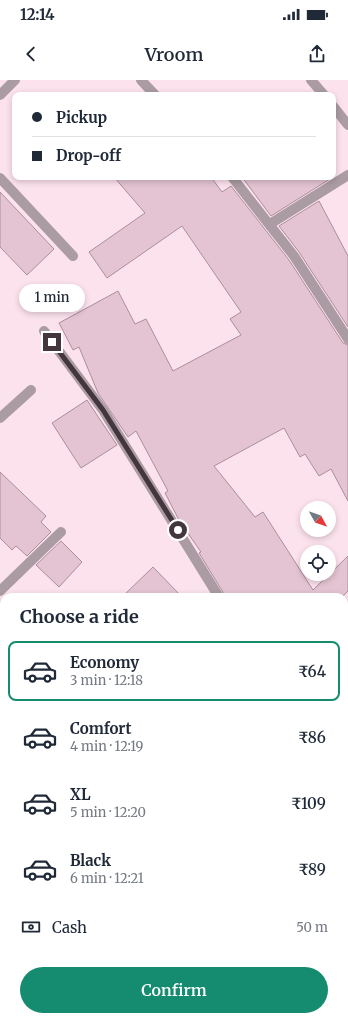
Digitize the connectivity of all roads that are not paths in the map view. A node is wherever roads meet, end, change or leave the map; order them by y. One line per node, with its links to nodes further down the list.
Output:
1 (15, 80): 6 (street)
2 (141, 80): 4 (street)
3 (311, 80): 5 (street)
4 (152, 92)
5 (321, 92)
6 (0, 94)
7 (336, 110): 8 (street)
8 (348, 125)
9 (348, 175): 12 (street)
10 (0, 178): 13 (street)
11 (234, 180): 12 (street)
12 (270, 224): 15 (street)
13 (73, 256)
14 (44, 331): 20 (street)
15 (348, 339)
16 (32, 390): 17 (street)
17 (0, 418)
18 (61, 532): 19 (street)
19 (0, 591)
20 (217, 593)

